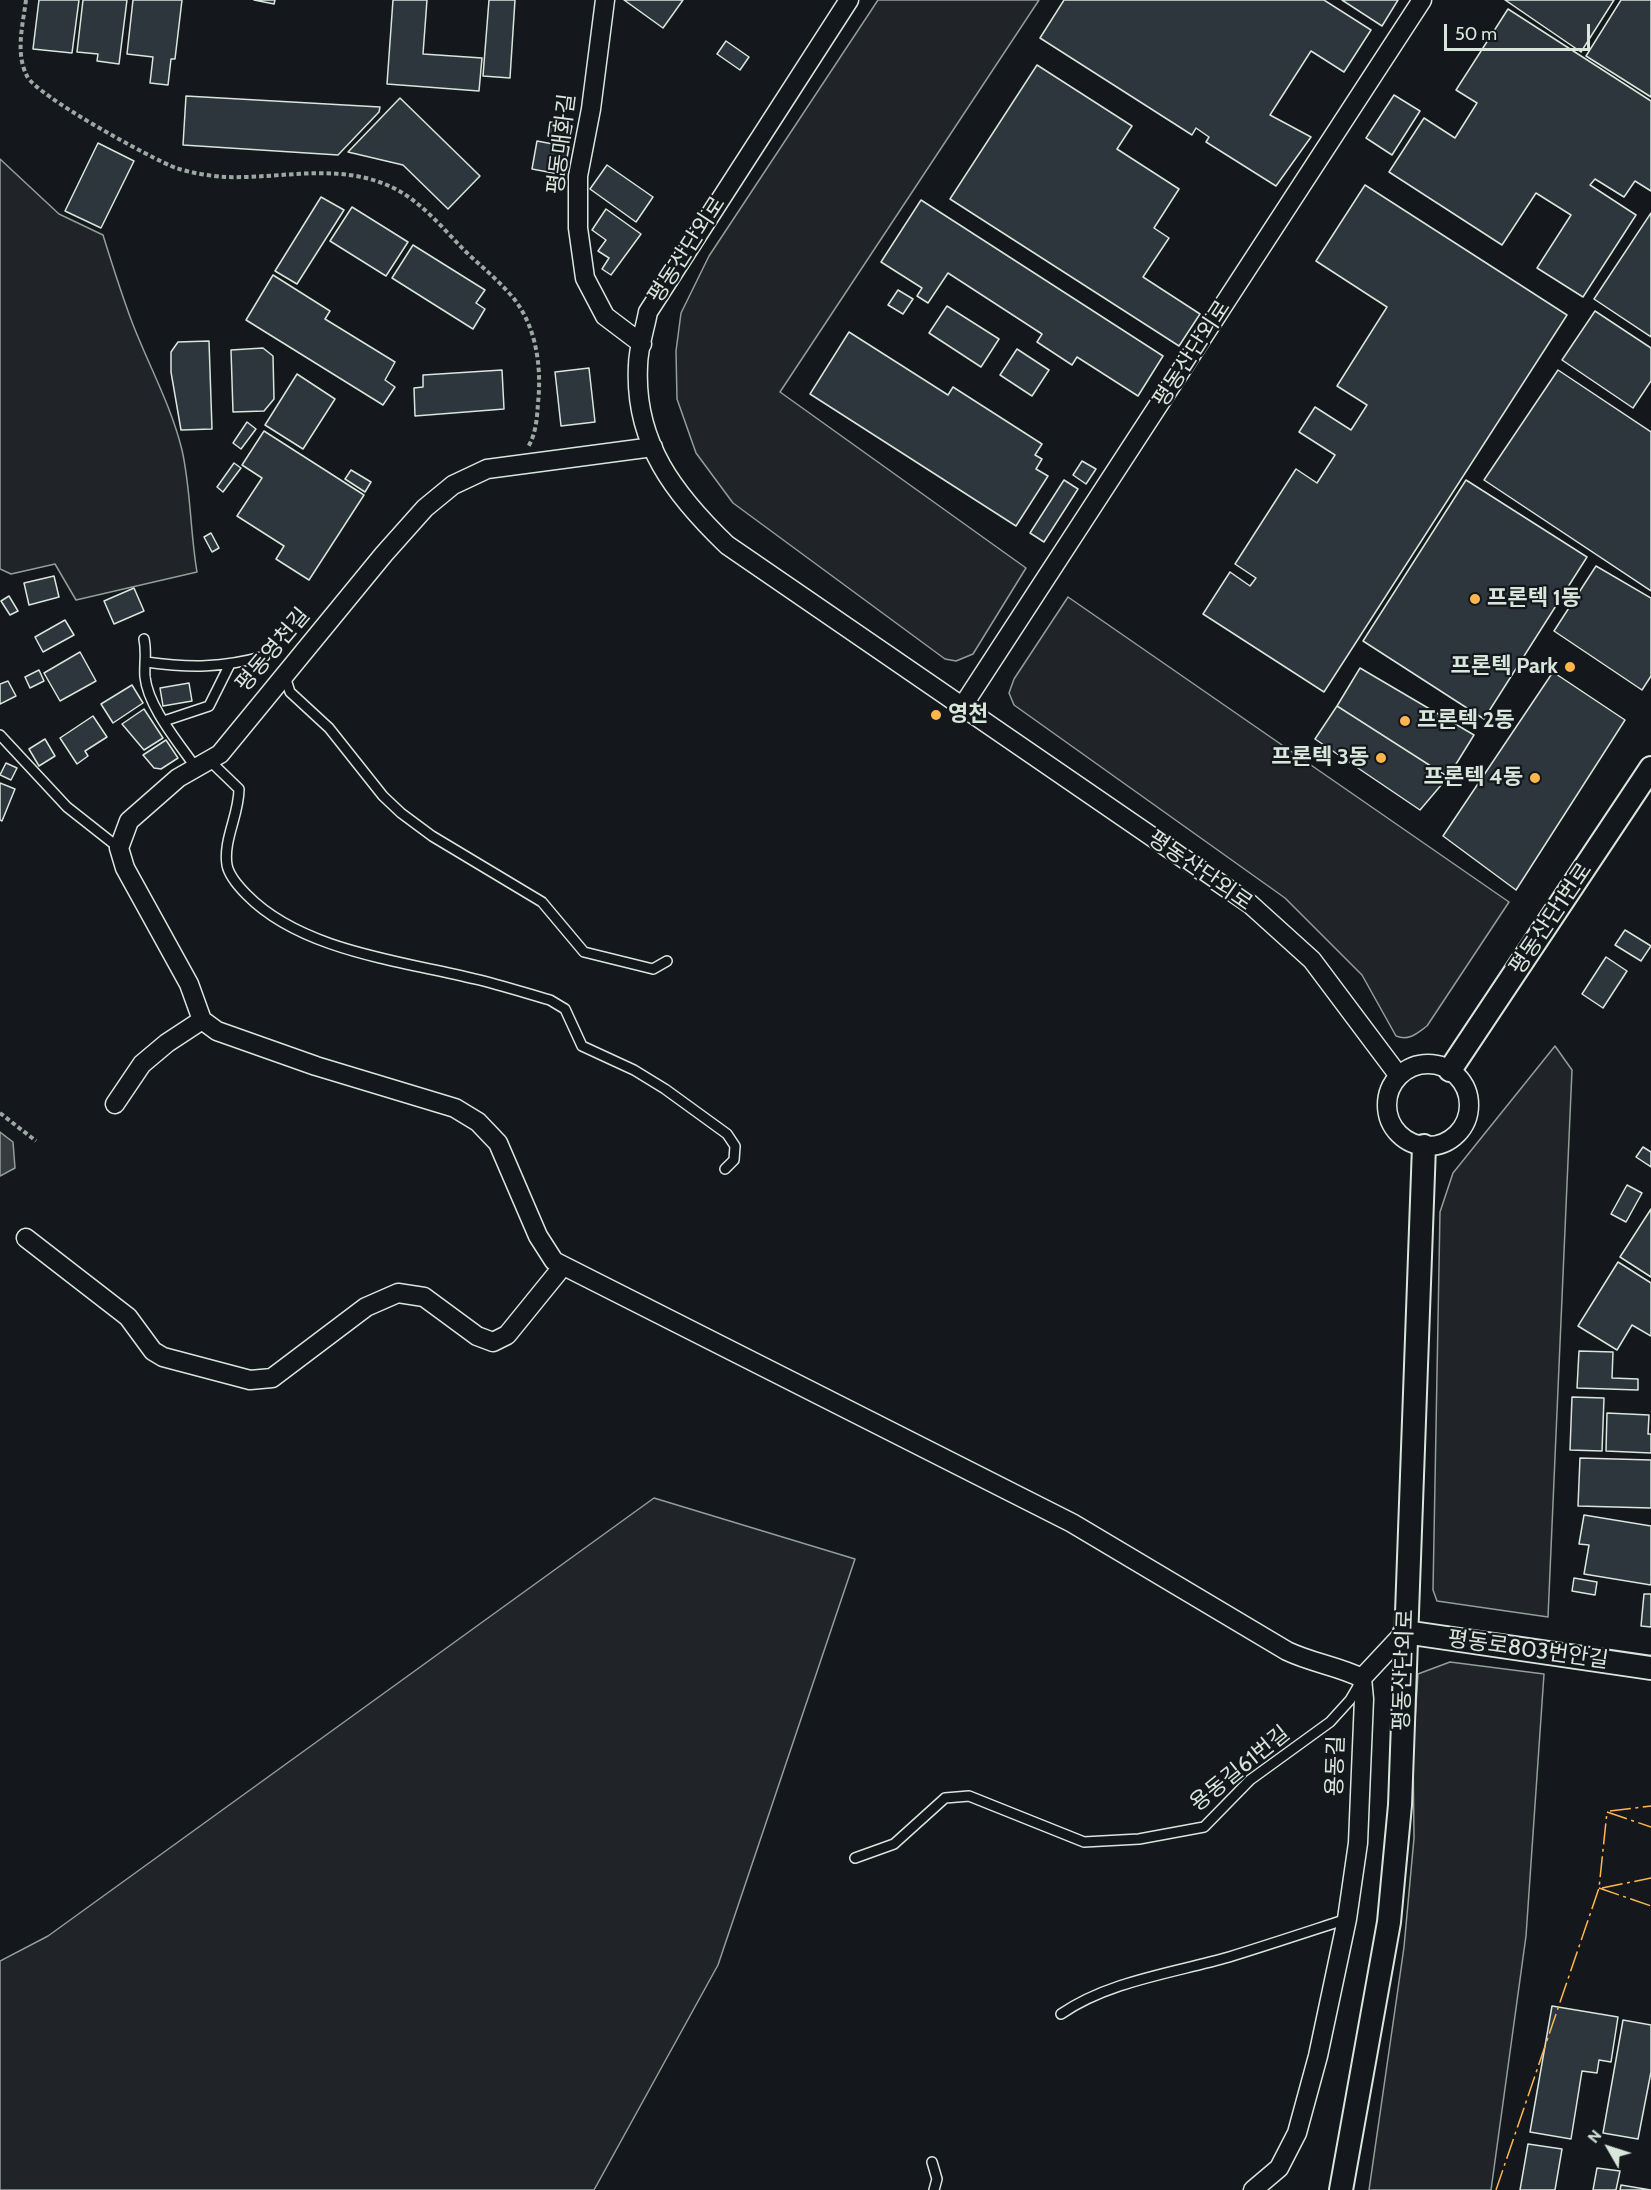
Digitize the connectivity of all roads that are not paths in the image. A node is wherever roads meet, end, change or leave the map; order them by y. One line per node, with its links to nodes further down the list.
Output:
1 (605, 0): 4 (street, 평동매화길)
2 (849, 0): 4 (street, 평동산단외로)
3 (1422, 0): 11 (street, 평동산단외로)
4 (642, 344): 5 (street, 평동산단외로)
5 (653, 447): 10 (street, 평동영천길); 11 (street, 평동산단외로)
6 (144, 639): 8 (lane)
7 (265, 656): 9 (lane)
8 (146, 662): 9 (lane); 12 (lane)
9 (230, 666): 12 (lane)
10 (285, 674): 14 (street, 평동영천길); 17 (lane)
11 (962, 707): 20 (street, 평동산단외로)
12 (164, 721): 14 (lane)
13 (0, 735): 16 (lane)
14 (202, 764): 16 (street, 평동영천길); 23 (lane)
15 (1651, 768): 19 (street, 평동산단1번로)
16 (119, 848): 18 (street)
17 (667, 961)
18 (202, 1020): 21 (street); 25 (street)
19 (1450, 1070): 20 (street); 22 (street)
20 (1399, 1076): 22 (street)
21 (115, 1104)
22 (1424, 1146): 26 (street, 평동산단외로)
23 (725, 1169)
24 (26, 1238): 25 (street)
25 (563, 1266): 28 (street)
26 (1405, 1632): 27 (street, 평동로803번안길); 28 (street); 35 (street, 평동산단외로)
27 (1651, 1668)
28 (1362, 1678): 29 (lane, 용동길61번길); 30 (street, 용동길)
29 (855, 1858)
30 (1347, 1919): 31 (lane); 34 (street, 용동길)
31 (1061, 2014)
32 (932, 2162): 33 (lane)
33 (934, 2190)
34 (1253, 2190)
35 (1341, 2190)

